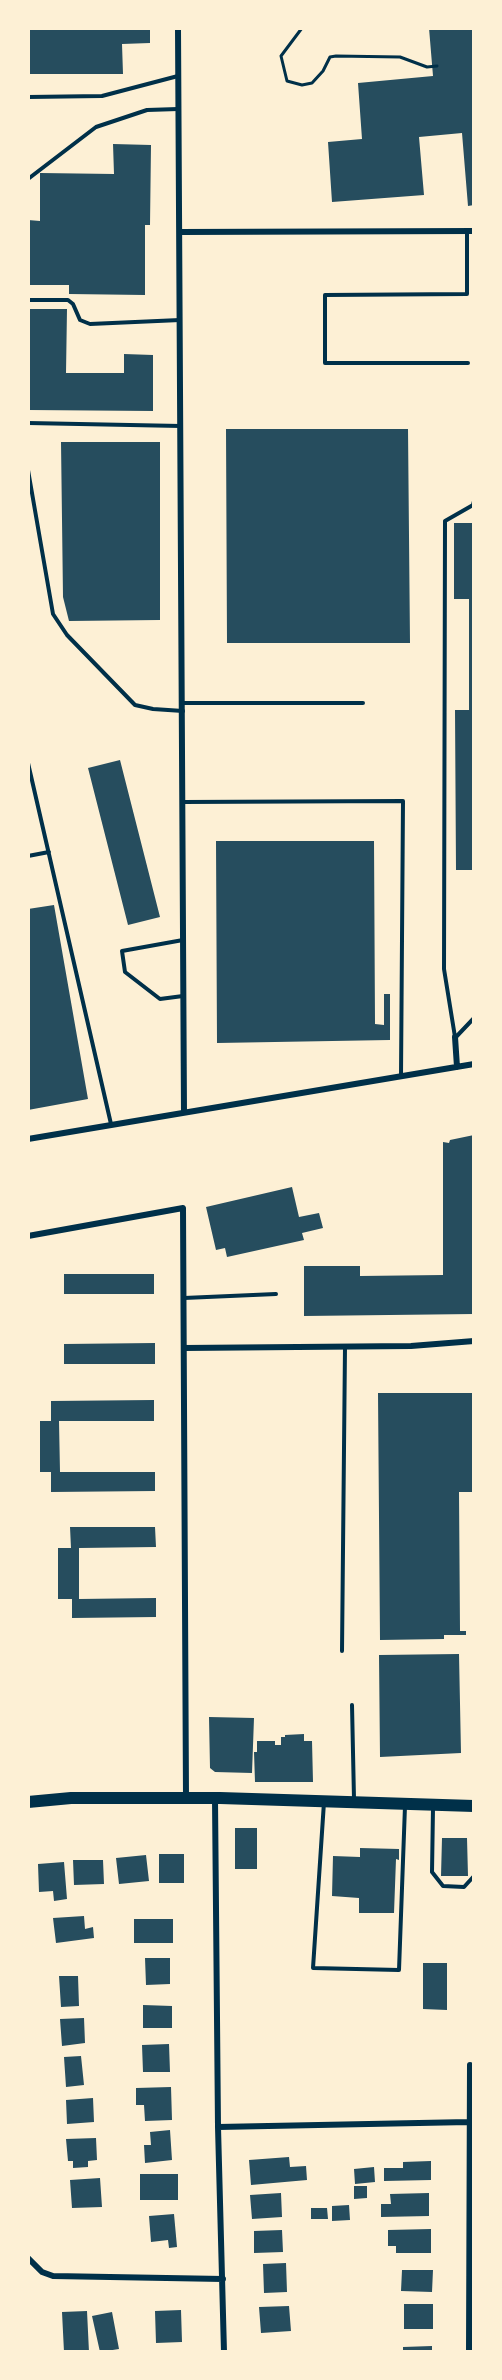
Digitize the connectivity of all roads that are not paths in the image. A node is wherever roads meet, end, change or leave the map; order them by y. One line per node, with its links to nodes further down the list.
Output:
1 (178, 28): 2 (street)
2 (179, 75): 3 (lane); 4 (street)
3 (28, 97)
4 (179, 108): 5 (lane); 7 (street)
5 (28, 179)
6 (470, 231): 7 (street); 10 (lane)
7 (180, 232): 9 (street)
8 (28, 300): 9 (lane)
9 (180, 320): 12 (street)
10 (468, 363)
11 (28, 423): 12 (lane)
12 (181, 426): 15 (street)
13 (28, 470): 17 (lane)
14 (474, 501): 25 (lane)
15 (183, 703): 16 (lane); 17 (street)
16 (363, 703)
17 (183, 711): 19 (street)
18 (28, 763): 20 (lane)
19 (183, 801): 22 (street); 28 (lane)
20 (49, 852): 21 (lane); 30 (lane)
21 (28, 856)
22 (184, 939): 23 (street); 23 (lane)
23 (183, 996): 29 (street)
24 (474, 1018): 25 (lane)
25 (455, 1037): 27 (street)
26 (474, 1064): 27 (street)
27 (457, 1067): 28 (street)
28 (401, 1076): 29 (street)
29 (184, 1112): 30 (street)
30 (111, 1125): 31 (street)
31 (28, 1139)
32 (28, 1236): 34 (street)
33 (276, 1294): 34 (lane)
34 (184, 1298): 37 (street)
35 (474, 1341): 36 (street)
36 (345, 1347): 37 (street); 38 (lane)
37 (184, 1348): 40 (street)
38 (342, 1651)
39 (352, 1706): 44 (lane)
40 (186, 1798): 41 (main road); 42 (main road)
41 (215, 1799): 43 (main road); 51 (street)
42 (28, 1802)
43 (324, 1802): 44 (main road); 45 (lane)
44 (354, 1802): 45 (main road)
45 (405, 1803): 46 (main road)
46 (433, 1804): 47 (main road); 48 (lane)
47 (474, 1806)
48 (474, 1876)
49 (470, 2065): 50 (street)
50 (469, 2122): 51 (street); 55 (street)
51 (218, 2127): 53 (street)
52 (28, 2258): 53 (street)
53 (223, 2278): 54 (street)
54 (224, 2352)
55 (469, 2352)

